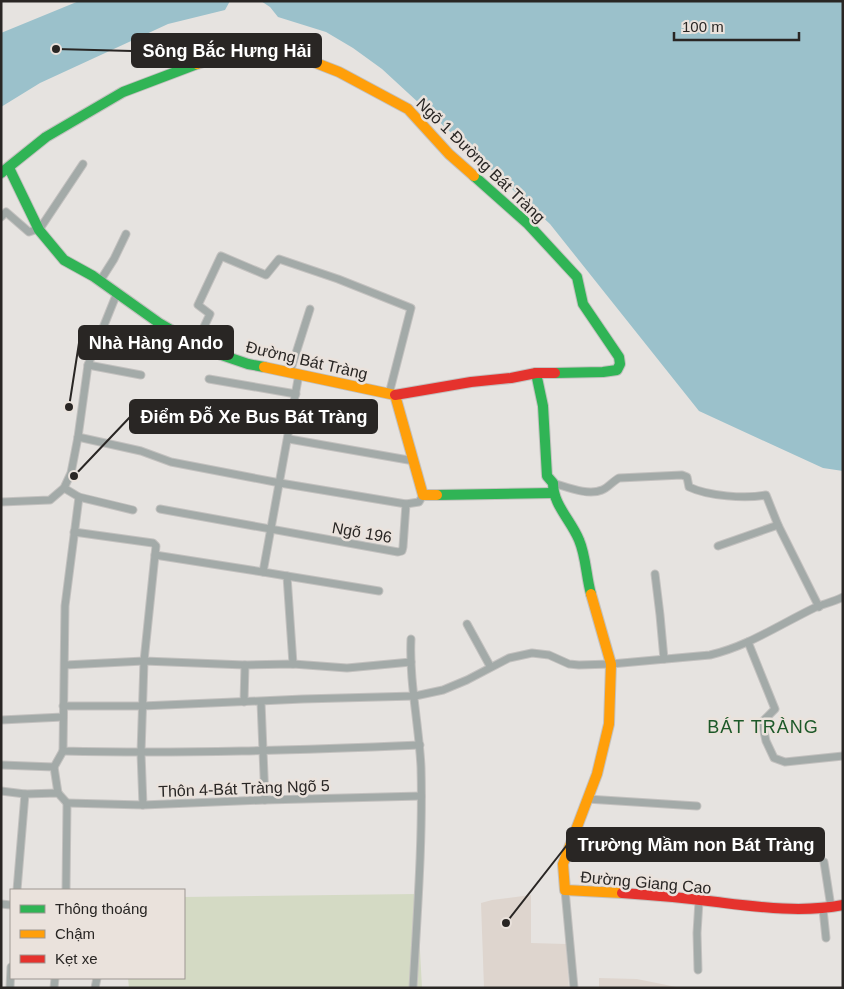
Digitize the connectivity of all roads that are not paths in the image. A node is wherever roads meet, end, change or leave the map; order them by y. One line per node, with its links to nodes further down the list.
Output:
1 (83, 164): 4 (street)
2 (5, 170): 4 (street, Đường Bát Tràng); 12 (street, Ngõ 1 Đường Bát Tràng)
3 (1, 217): 4 (street)
4 (39, 230): 6 (street, Đường Bát Tràng)
5 (126, 234): 6 (street)
6 (100, 281): 7 (street, Đường Bát Tràng)
7 (117, 293): 9 (street, Đường Bát Tràng); 10 (street)
8 (310, 309): 11 (street)
9 (196, 344): 11 (street, Đường Bát Tràng); 16 (street)
10 (88, 365): 13 (street); 17 (street)
11 (294, 373): 15 (street); 16 (street, Đường Bát Tràng)
12 (536, 373): 16 (street); 22 (street, Đường Giang Cao)
13 (141, 375)
14 (209, 379): 15 (street)
15 (296, 394): 18 (street)
16 (392, 394): 19 (street)
17 (78, 437): 20 (street); 21 (street)
18 (289, 439): 19 (street); 20 (street)
19 (414, 461): 23 (street)
20 (280, 484): 26 (street); 30 (street)
21 (64, 488): 24 (street); 25 (street)
22 (553, 488): 23 (street); 29 (street); 47 (street, Đường Giang Cao)
23 (423, 494): 26 (street)
24 (79, 497): 28 (street); 31 (street)
25 (1, 502)
26 (406, 504): 30 (street, Ngõ 196)
27 (160, 509): 30 (street)
28 (133, 510)
29 (778, 525): 32 (street); 39 (street)
30 (270, 530): 34 (street)
31 (74, 532): 33 (street); 48 (street)
32 (718, 546)
33 (155, 555): 34 (street); 44 (street)
34 (263, 572): 36 (street)
35 (654, 574): 43 (street)
36 (288, 576): 37 (street); 46 (street)
37 (379, 591)
38 (843, 597): 39 (street)
39 (819, 606): 42 (street)
40 (467, 624): 50 (street)
41 (411, 639): 45 (street)
42 (748, 642): 43 (street); 62 (street)
43 (664, 659): 47 (street)
44 (144, 661): 48 (street); 49 (street); 55 (street)
45 (411, 662): 46 (street); 51 (street)
46 (293, 664): 49 (street)
47 (611, 664): 50 (street); 69 (street, Đường Giang Cao)
48 (65, 665): 54 (street)
49 (245, 665): 52 (street)
50 (490, 666): 51 (street)
51 (415, 696): 53 (street); 58 (street)
52 (244, 702): 53 (street); 55 (street)
53 (261, 702): 60 (street)
54 (63, 706): 55 (street); 56 (street)
55 (142, 706): 61 (street)
56 (63, 717): 57 (street); 59 (street)
57 (1, 720)
58 (420, 745): 60 (street); 68 (street)
59 (63, 751): 61 (street); 64 (street)
60 (263, 751): 61 (street); 70 (street)
61 (142, 753): 72 (street)
62 (843, 756)
63 (1, 765): 64 (street)
64 (54, 767): 66 (street)
65 (1, 791): 67 (street)
66 (58, 793): 67 (street); 71 (street)
67 (24, 794): 75 (street)
68 (421, 796): 70 (street, Thôn 4-Bát Tràng Ngõ 5); 83 (street)
69 (587, 799): 73 (street); 77 (street, Đường Giang Cao)
70 (265, 800): 72 (street, Thôn 4-Bát Tràng Ngõ 5)
71 (67, 803): 72 (street, Thôn 4-Bát Tràng Ngõ 5); 76 (street)
72 (143, 805)
73 (697, 806)
74 (824, 862): 80 (street)
75 (17, 889)
76 (66, 889)
77 (565, 890): 78 (street, Đường Giang Cao); 84 (street)
78 (699, 901): 80 (street, Đường Giang Cao); 82 (street)
79 (843, 905): 80 (street, Đường Giang Cao)
80 (827, 908): 81 (street)
81 (826, 938)
82 (698, 970)
83 (414, 988)
84 (574, 988)

